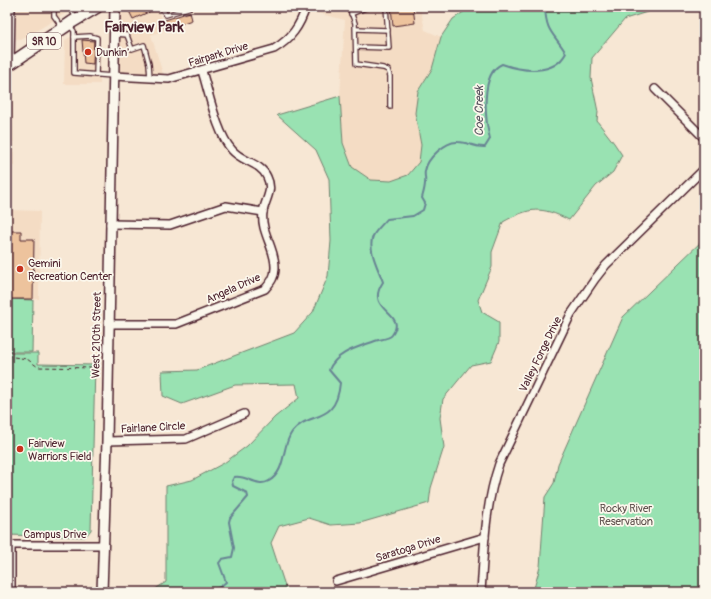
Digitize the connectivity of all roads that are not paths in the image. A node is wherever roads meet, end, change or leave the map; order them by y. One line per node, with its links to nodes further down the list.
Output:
1 (11, 7): 20 (street)
2 (54, 7): 14 (lane)
3 (70, 7): 14 (lane)
4 (97, 7): 14 (main road, SR 10)
5 (115, 7): 17 (street, West 210th Street)
6 (161, 7): 7 (lane)
7 (191, 7)
8 (306, 7): 21 (street, Fairpark Drive)
9 (341, 7): 10 (lane)
10 (349, 7): 13 (lane)
11 (368, 7): 13 (lane)
12 (386, 7): 16 (lane)
13 (351, 14): 15 (lane)
14 (69, 24): 18 (lane); 20 (main road, SR 10)
15 (356, 29): 16 (lane); 19 (lane)
16 (388, 30): 19 (lane)
17 (115, 34): 23 (street, West 210th Street); 24 (lane)
18 (74, 37): 22 (lane); 22 (lane)
19 (356, 47): 26 (lane)
20 (9, 65)
21 (202, 71): 24 (street, Fairpark Drive); 29 (street, Angela Drive)
22 (96, 75): 23 (lane)
23 (114, 76): 24 (street, Fairpark Drive); 30 (street, West 210th Street)
24 (150, 79)
25 (655, 89): 27 (street)
26 (390, 107)
27 (704, 138)
28 (704, 169): 34 (street, Valley Forge Drive)
29 (263, 212): 30 (street); 31 (street, Angela Drive)
30 (110, 224): 31 (street, West 210th Street)
31 (108, 324): 33 (street, West 210th Street)
32 (244, 414): 33 (street, Fairlane Circle)
33 (107, 441): 36 (street, West 210th Street)
34 (485, 537): 37 (street, Saratoga Drive); 40 (street, Valley Forge Drive)
35 (9, 545): 36 (street, Campus Drive); 38 (street)
36 (104, 545): 39 (street, West 210th Street)
37 (336, 581)
38 (11, 592)
39 (102, 592)
40 (482, 592)

